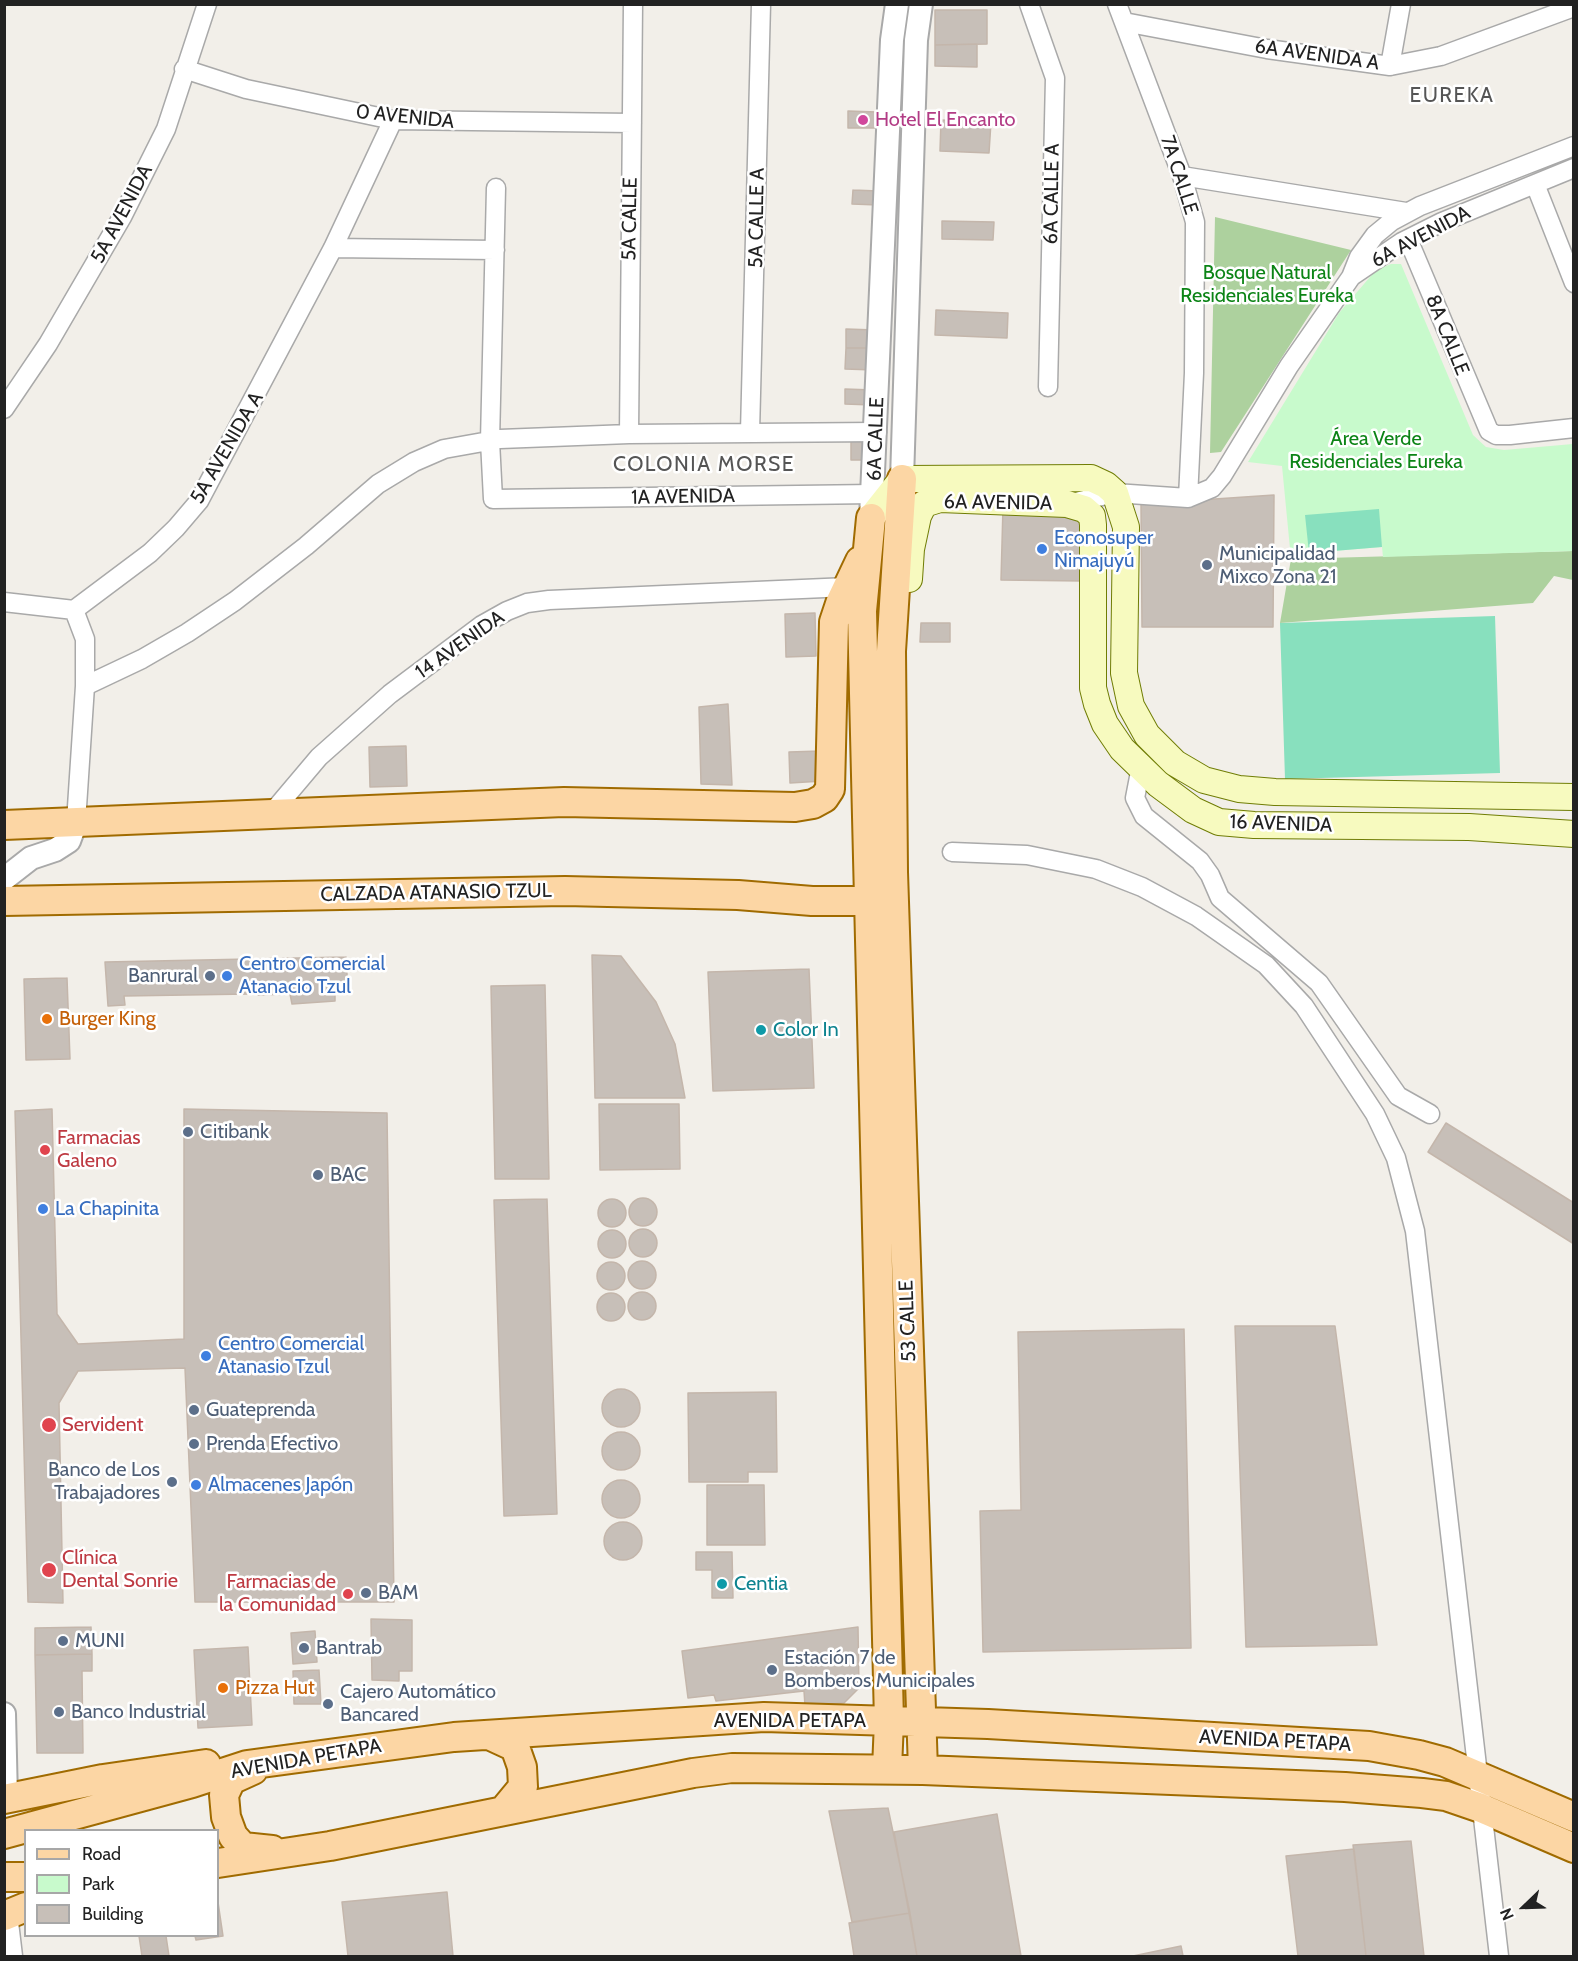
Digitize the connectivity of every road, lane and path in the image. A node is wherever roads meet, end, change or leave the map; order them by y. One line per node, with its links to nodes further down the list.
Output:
1 (207, 4): 13 (street, 5A AVENIDA)
2 (633, 4): 15 (street, 5A CALLE)
3 (761, 4): 30 (street, 5A CALLE A)
4 (897, 4): 31 (street, 6A CALLE)
5 (921, 4): 34 (street, 6A CALLE)
6 (1029, 4): 27 (street, 6A CALLE A)
7 (1117, 4): 11 (street, 7A CALLE)
8 (1401, 4): 12 (street)
9 (1574, 7): 10 (street, 6A AVENIDA A)
10 (1539, 13): 12 (street, 6A AVENIDA A)
11 (1124, 22): 12 (street, 6A AVENIDA A); 18 (street, 7A CALLE)
12 (1390, 66)
13 (184, 69): 14 (street, 0 AVENIDA); 28 (street, 5A AVENIDA)
14 (393, 120): 15 (street, 0 AVENIDA); 23 (street, 5A AVENIDA A)
15 (632, 123): 32 (street, 5A CALLE)
16 (1574, 146): 21 (street, 6A AVENIDA)
17 (1574, 168): 19 (street, 6A AVENIDA)
18 (1182, 176): 21 (street, 6A AVENIDA); 36 (street, 7A CALLE)
19 (1535, 184): 22 (street, 6A AVENIDA); 26 (street)
20 (496, 188): 24 (street)
21 (1406, 212): 25 (street, 6A AVENIDA)
22 (1408, 239): 25 (street, 6A AVENIDA); 29 (street, 8A CALLE)
23 (333, 248): 24 (street); 41 (street, 5A AVENIDA A)
24 (495, 250): 33 (street)
25 (1351, 277): 36 (street)
26 (1574, 283)
27 (1048, 387)
28 (4, 409)
29 (1574, 428)
30 (750, 432): 31 (street); 32 (street)
31 (877, 432): 38 (street, 6A CALLE)
32 (629, 434): 33 (street)
33 (490, 441): 38 (street, 1A AVENIDA); 43 (street)
34 (902, 480): 35 (main road, 6A AVENIDA); 38 (main road); 42 (main road, 6A CALLE)
35 (1115, 493): 36 (street); 37 (street); 45 (main road, 16 AVENIDA)
36 (1188, 498)
37 (1076, 506): 42 (main road, 6A AVENIDA); 44 (main road, 16 AVENIDA)
38 (872, 517): 39 (main road); 50 (main road, 6A CALLE)
39 (848, 587): 46 (street, 14 AVENIDA); 46 (main road)
40 (4, 602): 41 (street)
41 (74, 610): 43 (street)
42 (891, 651): 50 (main road, 6A CALLE)
43 (85, 686): 47 (street)
44 (1141, 767): 49 (main road, 16 AVENIDA); 57 (street)
45 (1574, 797)
46 (270, 815): 47 (main road)
47 (76, 822): 48 (main road); 52 (street)
48 (4, 825)
49 (1574, 834)
50 (880, 838): 53 (main road, 6A CALLE)
51 (952, 852): 66 (street)
52 (4, 879)
53 (880, 885): 55 (main road, CALZADA ATANASIO TZUL); 56 (main road, 53 CALLE); 60 (main road, 53 CALLE)
54 (4, 901): 55 (main road, CALZADA ATANASIO TZUL)
55 (812, 902): 56 (main road)
56 (870, 1001): 59 (main road, 53 CALLE)
57 (1430, 1114)
58 (4, 1714): 67 (street)
59 (889, 1721): 60 (main road, AVENIDA PETAPA); 61 (main road, AVENIDA PETAPA); 64 (main road, 53 CALLE)
60 (921, 1721): 65 (main road, 53 CALLE); 66 (main road, AVENIDA PETAPA)
61 (489, 1735): 62 (main road, AVENIDA PETAPA); 69 (main road)
62 (289, 1758): 63 (main road, AVENIDA PETAPA); 73 (main road)
63 (247, 1765): 67 (main road); 71 (main road, AVENIDA PETAPA)
64 (886, 1769): 65 (main road); 69 (main road)
65 (923, 1770): 68 (main road)
66 (1476, 1774): 68 (street); 70 (main road, AVENIDA PETAPA)
67 (5, 1799)
68 (1481, 1808): 72 (main road); 79 (street)
69 (504, 1810): 73 (main road)
70 (1574, 1818)
71 (4, 1834)
72 (1574, 1848)
73 (308, 1850): 74 (main road)
74 (219, 1863)
75 (4, 1877): 76 (main road)
76 (24, 1877)
77 (13, 1912): 78 (street)
78 (13, 1956)
79 (1499, 1956)

